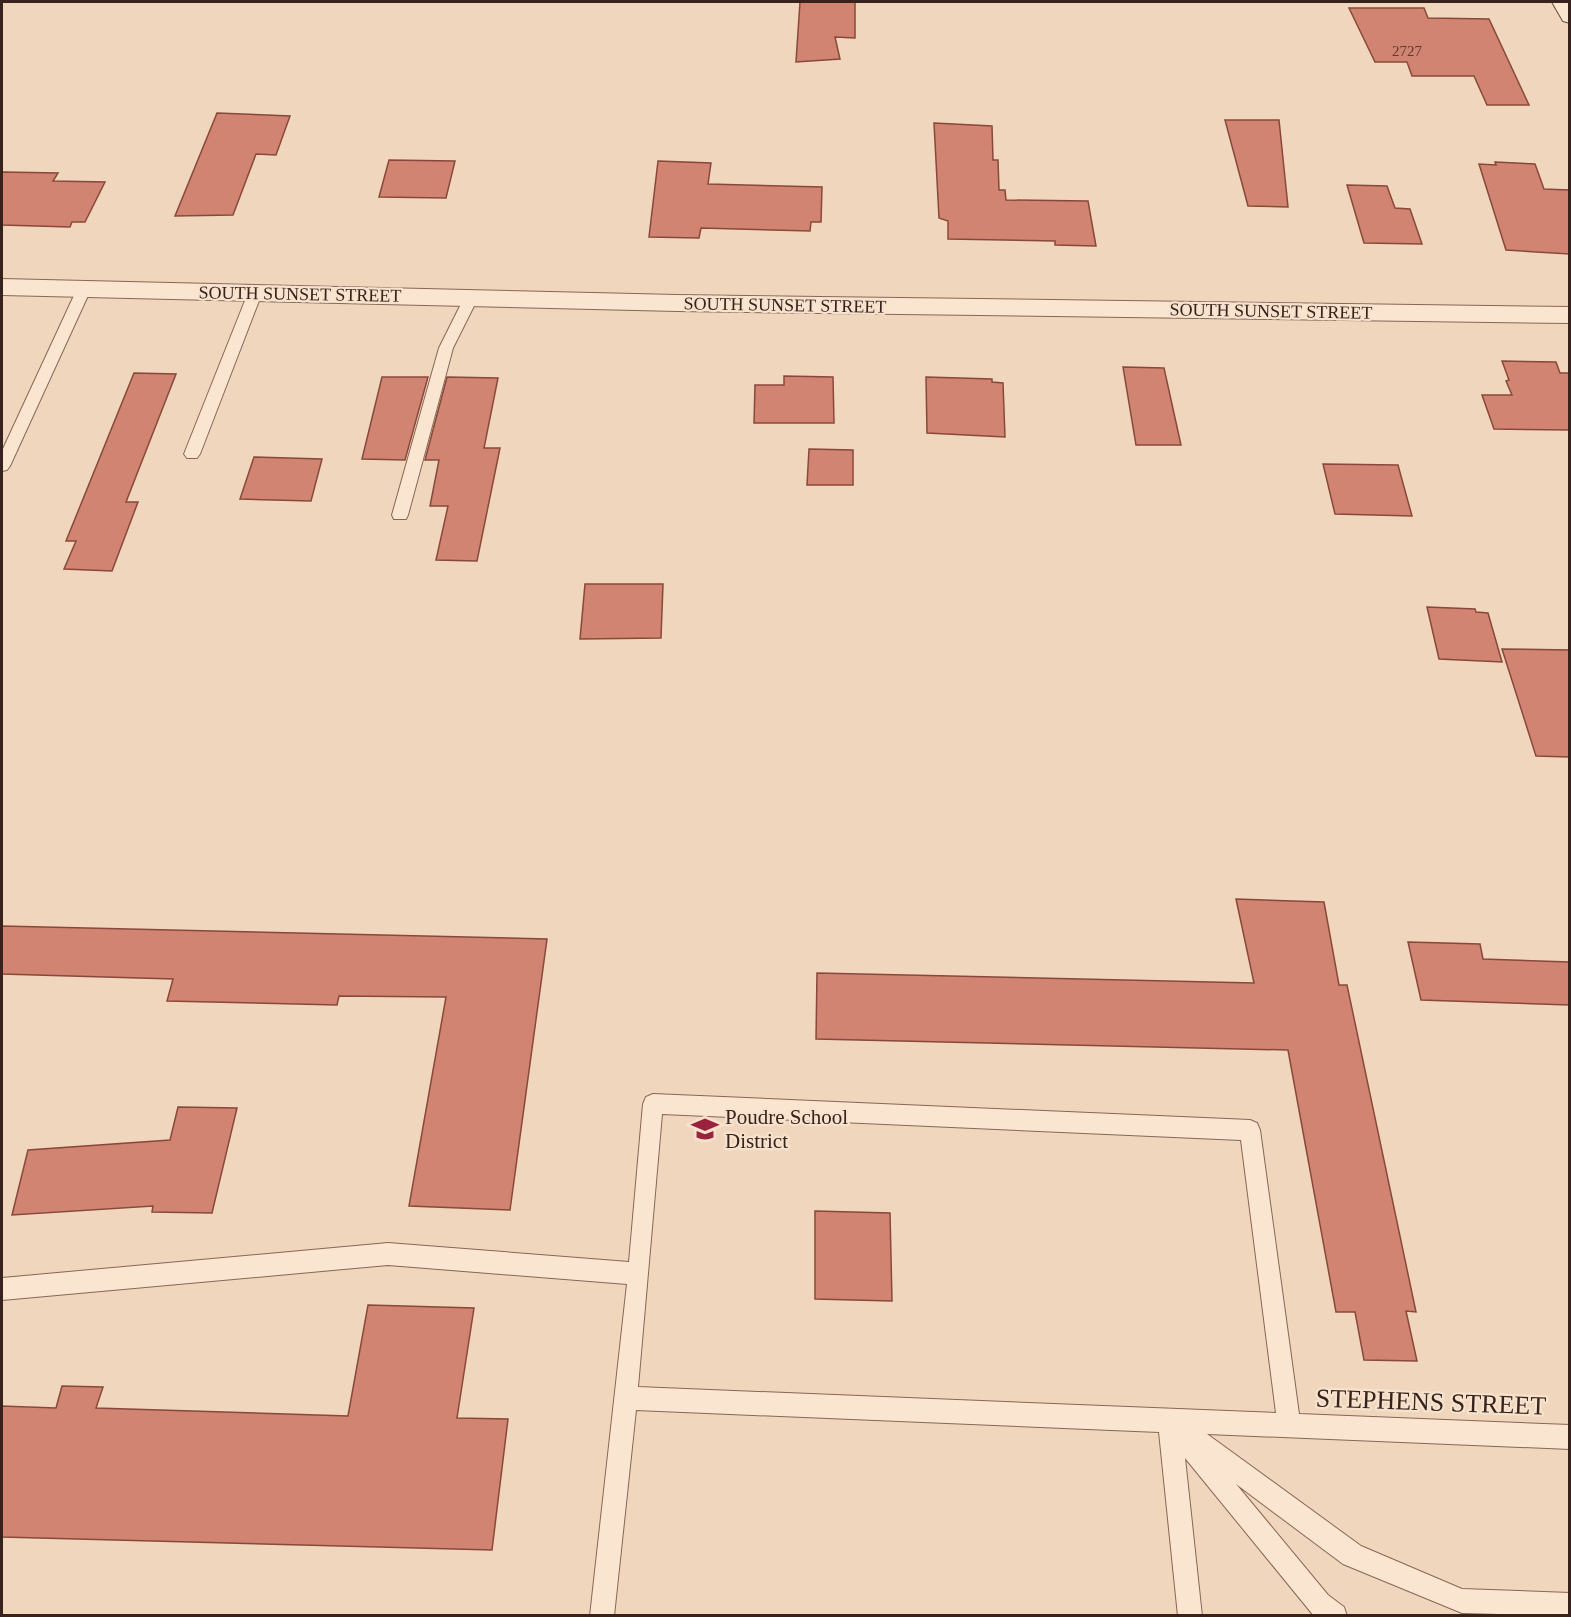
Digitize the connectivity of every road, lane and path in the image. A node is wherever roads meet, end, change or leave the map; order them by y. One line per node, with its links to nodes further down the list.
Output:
1 (1562, 2): 2 (street)
2 (1569, 17)
3 (2, 287): 4 (street, SOUTH SUNSET STREET)
4 (84, 289): 5 (street, SOUTH SUNSET STREET); 9 (lane)
5 (255, 293): 6 (street, SOUTH SUNSET STREET); 8 (lane)
6 (471, 298): 7 (street, SOUTH SUNSET STREET); 10 (lane)
7 (1569, 315)
8 (192, 454)
9 (2, 466)
10 (400, 515)
11 (639, 1274): 12 (lane); 13 (lane); 15 (lane)
12 (2, 1289)
13 (625, 1398): 14 (lane, STEPHENS STREET); 18 (lane)
14 (1169, 1420): 15 (lane, STEPHENS STREET); 17 (lane); 19 (lane); 20 (lane)
15 (1289, 1425): 16 (lane, STEPHENS STREET)
16 (1569, 1437)
17 (1569, 1605)
18 (602, 1616)
19 (1190, 1616)
20 (1335, 1616)

